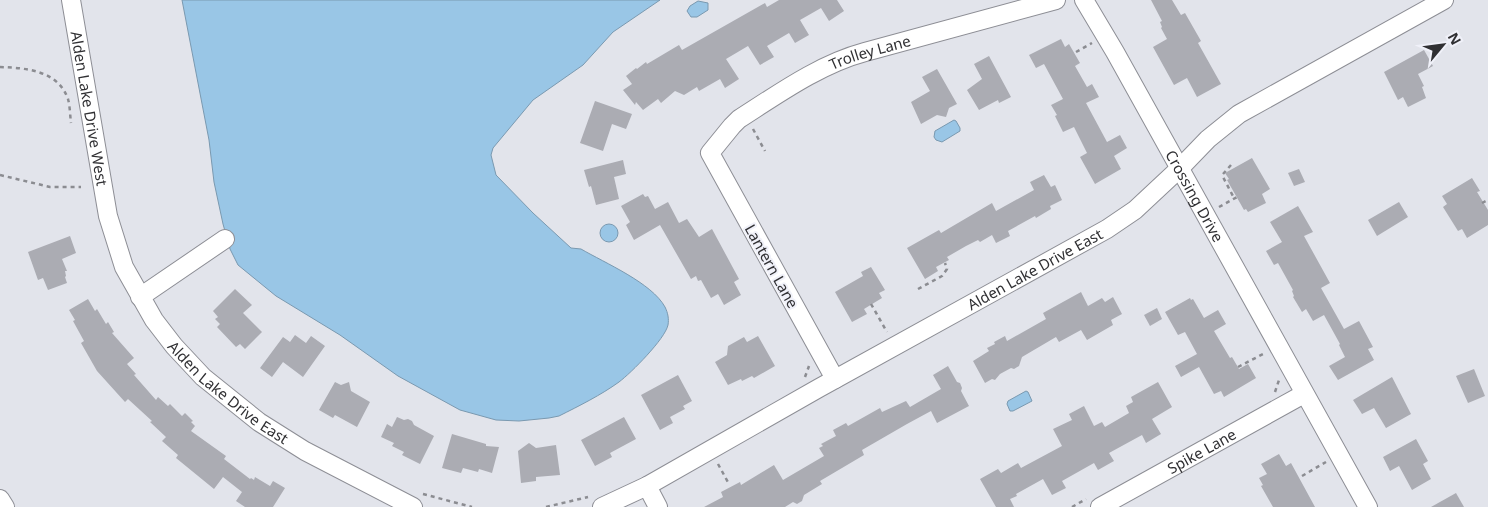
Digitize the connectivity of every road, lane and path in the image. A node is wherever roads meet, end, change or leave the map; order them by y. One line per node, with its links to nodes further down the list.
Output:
1 (71, 0): 23 (street, Alden Lake Drive West)
2 (1056, 0): 15 (street, Trolley Lane)
3 (1084, 0): 17 (street, Crossing Drive)
4 (1444, 0): 17 (street, Alden Lake Drive East)
5 (1089, 36): 6 (path)
6 (1093, 42): 7 (path); 8 (path)
7 (1096, 49)
8 (1076, 52)
9 (0, 67): 10 (path)
10 (71, 122)
11 (758, 124): 12 (path)
12 (752, 128): 13 (path); 14 (path)
13 (748, 132)
14 (765, 151)
15 (710, 153): 36 (street, Lantern Lane)
16 (1231, 166): 22 (path)
17 (1180, 168): 22 (street, Crossing Drive); 36 (street, Alden Lake Drive East)
18 (0, 175): 19 (path)
19 (81, 187)
20 (1488, 200): 21 (path)
21 (1482, 203)
22 (1205, 215): 39 (street, Crossing Drive)
23 (108, 216): 27 (street, Alden Lake Drive East)
24 (225, 238): 27 (street)
25 (945, 262): 26 (path)
26 (918, 289)
27 (140, 297): 46 (street, Alden Lake Drive East)
28 (871, 304): 30 (path)
29 (894, 330): 30 (path)
30 (888, 333): 31 (path)
31 (881, 338)
32 (808, 359): 37 (path)
33 (1270, 360): 34 (path)
34 (1238, 368)
35 (1278, 375): 38 (path)
36 (835, 379): 40 (street, Alden Lake Drive East)
37 (799, 382)
38 (1274, 393)
39 (1304, 394): 41 (street, Crossing Drive); 48 (street, Spike Lane)
40 (710, 449): 43 (path); 44 (street, Alden Lake Drive East)
41 (1338, 456): 42 (path); 54 (street, Crossing Drive)
42 (1302, 476)
43 (730, 484)
44 (647, 486): 47 (street, Alden Lake Drive East); 52 (street)
45 (0, 499): 49 (street)
46 (414, 499): 50 (path)
47 (597, 501): 51 (path)
48 (1102, 504): 53 (path)
49 (5, 507)
50 (472, 507)
51 (546, 507)
52 (658, 507)
53 (1072, 507)
54 (1368, 507)

